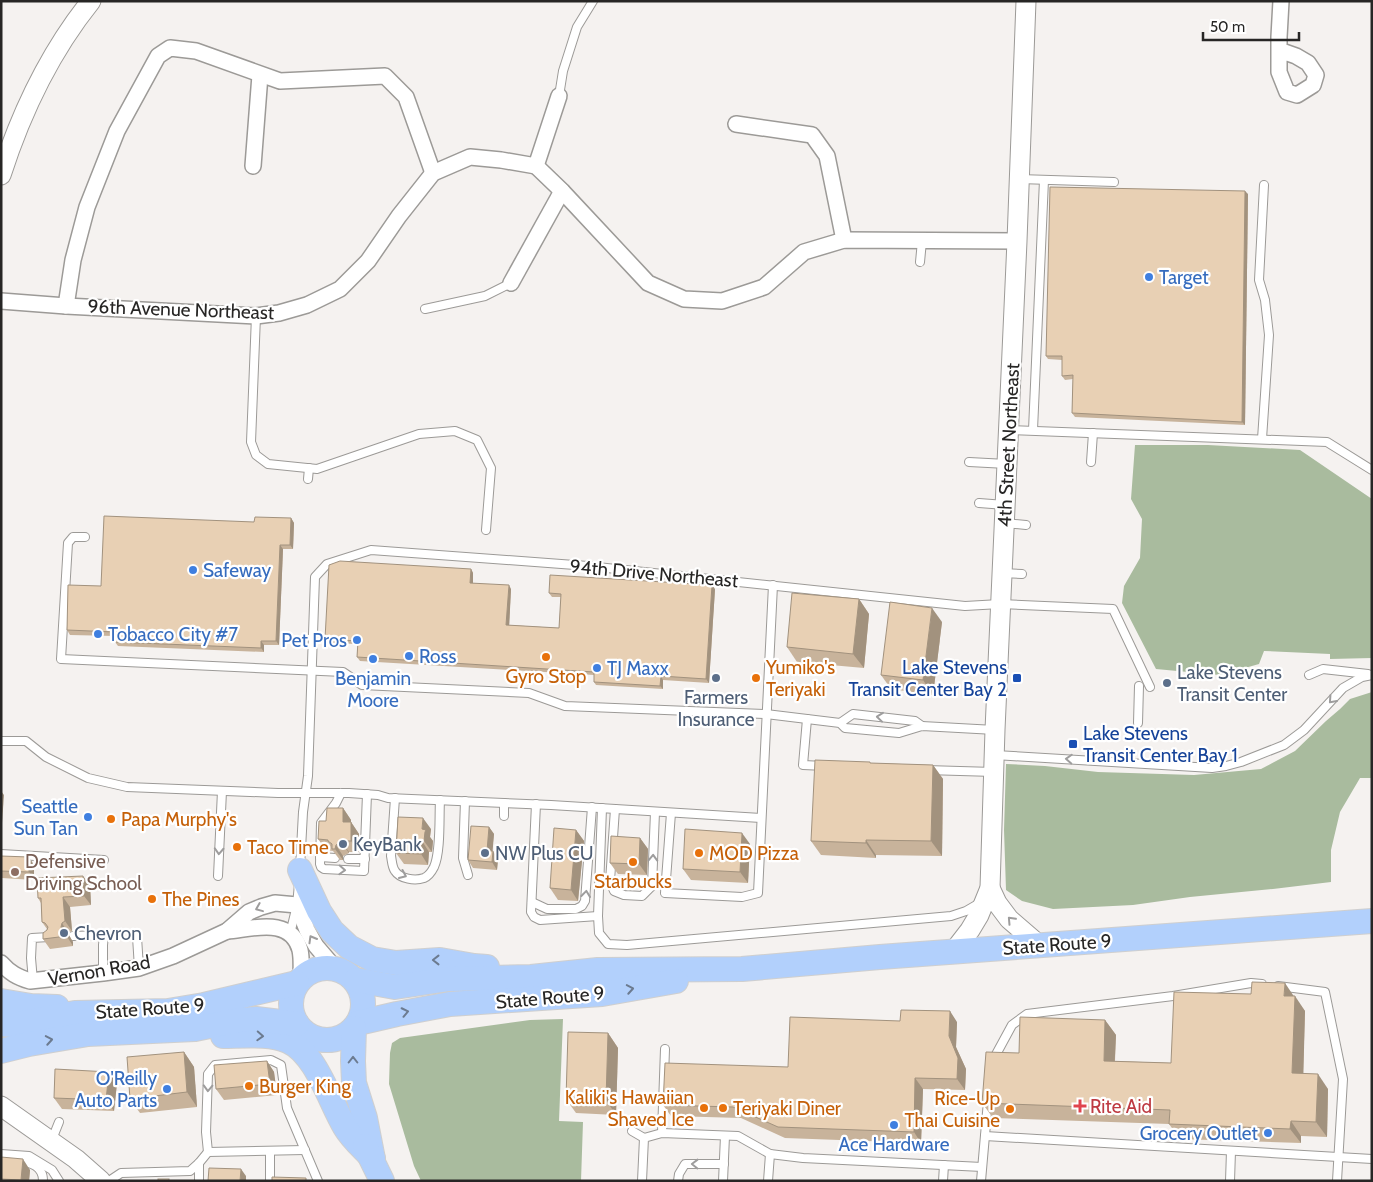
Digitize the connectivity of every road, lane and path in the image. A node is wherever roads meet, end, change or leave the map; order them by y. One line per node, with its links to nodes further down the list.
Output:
1 (91, 1): 12 (street)
2 (593, 1): 7 (lane)
3 (1026, 1): 13 (street, 4th Street Northeast)
4 (1281, 1): 5 (street)
5 (1279, 50)
6 (260, 75): 9 (street); 11 (street); 24 (street)
7 (559, 96): 10 (street)
8 (736, 124): 18 (street)
9 (253, 166)
10 (536, 166): 11 (street, 96th Avenue Northeast); 17 (street)
11 (433, 173): 26 (street, 96th Avenue Northeast)
12 (1, 175)
13 (1019, 179): 14 (lane); 20 (street, 4th Street Northeast)
14 (1044, 180): 15 (lane); 28 (lane)
15 (1114, 182)
16 (1264, 185): 30 (lane)
17 (562, 192): 18 (street); 22 (street)
18 (844, 240): 19 (street)
19 (922, 241): 20 (street); 21 (lane)
20 (1017, 242): 27 (street, 4th Street Northeast)
21 (920, 262)
22 (511, 283): 25 (lane)
23 (1, 301): 24 (street, 96th Avenue Northeast)
24 (66, 306): 26 (street, 96th Avenue Northeast)
25 (425, 309)
26 (256, 316): 34 (lane)
27 (1008, 430): 28 (lane); 33 (street, 4th Street Northeast)
28 (1033, 430): 29 (lane)
29 (1093, 433): 30 (lane); 32 (lane)
30 (1262, 440): 35 (lane)
31 (969, 462): 33 (lane)
32 (1091, 462)
33 (1007, 464): 38 (street, 4th Street Northeast)
34 (309, 468): 36 (lane); 40 (lane)
35 (1372, 470)
36 (308, 480)
37 (979, 504): 38 (lane)
38 (1005, 514): 39 (lane); 42 (street, 4th Street Northeast)
39 (1026, 525)
40 (486, 530)
41 (85, 537): 46 (lane)
42 (1002, 574): 43 (lane); 45 (street, 4th Street Northeast)
43 (1022, 574)
44 (773, 585): 45 (lane, 94th Drive Northeast); 46 (lane, 94th Drive Northeast); 51 (lane)
45 (1000, 604): 50 (lane, 94th Drive Northeast); 56 (street, 4th Street Northeast)
46 (312, 670): 51 (lane); 62 (lane)
47 (1372, 674): 48 (lane); 58 (lane, one-way to 58)
48 (1309, 675)
49 (1139, 686): 54 (lane)
50 (1150, 686)
51 (766, 714): 52 (lane); 76 (lane)
52 (807, 719): 53 (lane); 59 (lane)
53 (840, 723): 55 (lane); 55 (lane, one-way to 53)
54 (1138, 723)
55 (922, 726): 56 (lane)
56 (995, 730): 58 (street, 4th Street Northeast)
57 (4, 740): 61 (lane)
58 (995, 763): 60 (lane); 86 (street, 4th Street Northeast)
59 (832, 766)
60 (916, 769)
61 (222, 791): 62 (lane); 85 (lane, one-way to 85)
62 (305, 792): 63 (lane); 83 (lane)
63 (340, 793): 64 (lane); 78 (lane)
64 (367, 794): 65 (lane); 81 (lane)
65 (395, 798): 66 (lane); 66 (lane, one-way to 66)
66 (440, 800): 67 (lane)
67 (465, 801): 68 (lane); 84 (lane)
68 (504, 803): 69 (lane); 75 (lane)
69 (536, 804): 70 (lane); 87 (lane)
70 (592, 807): 71 (lane); 87 (lane, one-way to 70)
71 (602, 808): 72 (lane); 89 (lane)
72 (615, 809): 73 (lane); 73 (lane, one-way to 73)
73 (654, 812): 74 (lane)
74 (671, 813): 76 (lane); 76 (lane)
75 (504, 816)
76 (762, 818)
77 (1, 854): 82 (lane)
78 (320, 857): 79 (lane); 81 (lane, one-way to 81)
79 (335, 858)
80 (348, 858): 81 (lane)
81 (365, 859)
82 (104, 860)
83 (300, 870): 88 (lane); 103 (main road, one-way to 83)
84 (468, 875)
85 (218, 876)
86 (990, 888): 89 (lane); 96 (street, one-way to 86); 97 (street)
87 (532, 902): 89 (lane)
88 (297, 905): 91 (street, Vernon Road, one-way to 91); 92 (lane); 100 (street, one-way to 88)
89 (598, 916)
90 (1372, 921): 96 (main road, State Route 9)
91 (228, 930): 92 (street, Vernon Road); 99 (street, Vernon Road)
92 (290, 934): 104 (street)
93 (72, 936): 102 (lane)
94 (49, 937): 106 (lane)
95 (137, 937): 99 (lane)
96 (1039, 945): 97 (main road, State Route 9)
97 (953, 952): 101 (main road, State Route 9)
98 (1, 963): 106 (street, Vernon Road)
99 (139, 968): 102 (street, Vernon Road)
100 (334, 968): 104 (main road); 105 (main road)
101 (742, 969): 103 (main road, State Route 9); 110 (main road, State Route 9, one-way to 101)
102 (103, 973): 106 (street, Vernon Road)
103 (553, 975): 105 (main road, State Route 9)
104 (299, 980): 108 (main road, State Route 9); 112 (main road)
105 (356, 980): 110 (main road)
106 (33, 981)
107 (1, 1001): 108 (main road)
108 (75, 1014): 109 (main road, State Route 9)
109 (1, 1024)
110 (356, 1026): 112 (main road); 132 (main road, one-way to 110)
111 (195, 1029): 112 (main road, State Route 9); 114 (main road, State Route 9, one-way to 111); 132 (main road, one-way to 132)
112 (306, 1031): 132 (main road)
113 (665, 1049): 120 (lane)
114 (1, 1051)
115 (990, 1066): 131 (lane)
116 (988, 1092): 122 (lane)
117 (1, 1106): 124 (street)
118 (58, 1122): 124 (lane)
119 (632, 1131): 123 (lane)
120 (662, 1133): 121 (lane); 123 (lane)
121 (725, 1136): 130 (lane); 136 (lane)
122 (985, 1136): 126 (lane); 138 (lane)
123 (644, 1138): 147 (lane)
124 (52, 1142): 141 (street)
125 (305, 1150): 127 (lane, one-way to 127); 128 (lane); 145 (lane)
126 (1231, 1151): 131 (lane); 153 (lane)
127 (208, 1152): 128 (lane); 135 (lane)
128 (270, 1152): 144 (lane)
129 (1, 1154): 140 (lane)
130 (770, 1154): 137 (lane); 150 (lane)
131 (1339, 1157): 133 (lane); 154 (lane)
132 (372, 1159): 146 (main road)
133 (1372, 1159)
134 (1, 1161): 139 (lane)
135 (199, 1163): 142 (lane); 143 (lane)
136 (724, 1164): 148 (lane, one-way to 148); 149 (lane)
137 (944, 1165): 138 (lane); 151 (lane)
138 (982, 1167): 152 (lane)
139 (43, 1181)
140 (59, 1181)
141 (101, 1181)
142 (108, 1181)
143 (199, 1181)
144 (270, 1181)
145 (318, 1181)
146 (382, 1181)
147 (642, 1181)
148 (678, 1181)
149 (723, 1181)
150 (768, 1181)
151 (943, 1181)
152 (981, 1181)
153 (1230, 1181)
154 (1337, 1181)

